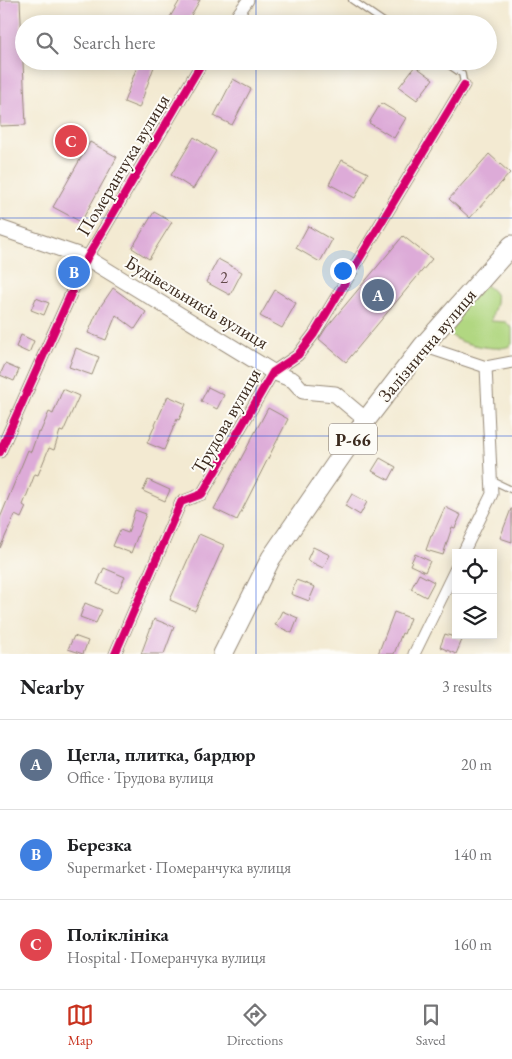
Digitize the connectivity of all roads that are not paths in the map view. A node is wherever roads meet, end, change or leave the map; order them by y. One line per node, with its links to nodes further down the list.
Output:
1 (248, 0): 3 (street)
2 (352, 0): 4 (lane)
3 (237, 15)
4 (374, 15)
5 (198, 70): 10 (street, Померанчука вулиця)
6 (456, 70): 7 (lane)
7 (464, 85): 14 (street, Трудова вулиця)
8 (0, 228): 10 (street, Будівельників вулиця)
9 (512, 245): 11 (main road, Залізнична вулиця / Р-66)
10 (87, 258): 14 (street, Будівельників вулиця); 16 (street, Померанчука вулиця)
11 (423, 346): 13 (street); 15 (main road, Залізнична вулиця / Р-66)
12 (512, 362): 13 (street)
13 (486, 366): 17 (street)
14 (273, 372): 15 (street, Будівельників вулиця); 21 (street, Трудова вулиця)
15 (366, 420): 22 (main road, Залізнична вулиця / Р-66)
16 (0, 452)
17 (491, 479): 18 (lane); 19 (street)
18 (512, 490)
19 (465, 549)
20 (452, 576): 23 (street)
21 (115, 654)
22 (222, 654)
23 (414, 654)

